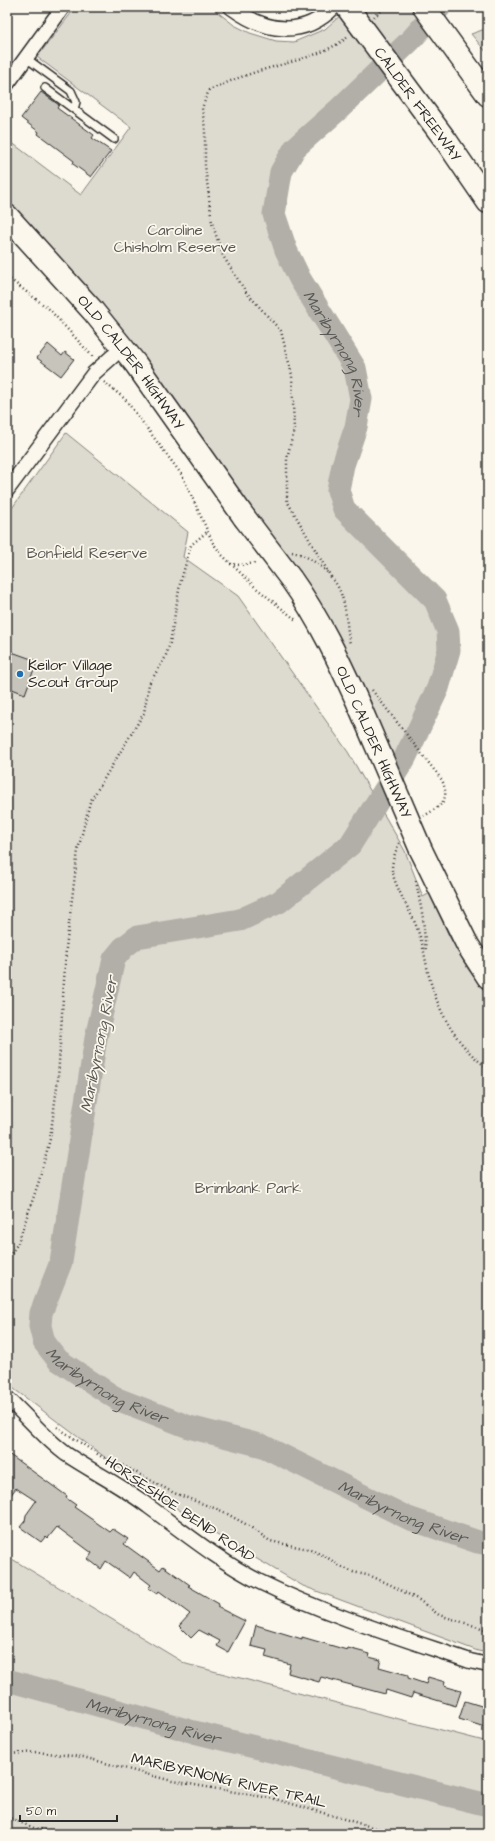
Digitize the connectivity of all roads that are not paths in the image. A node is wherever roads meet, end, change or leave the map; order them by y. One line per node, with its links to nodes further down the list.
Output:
1 (63, 7): 6 (street)
2 (231, 7): 3 (street)
3 (334, 7)
4 (347, 7): 12 (main road, CALDER FREEWAY, bridge)
5 (424, 7): 9 (main road)
6 (26, 58): 7 (street); 10 (lane)
7 (7, 84)
8 (46, 88): 10 (lane)
9 (488, 94)
10 (74, 109): 11 (lane)
11 (114, 139)
12 (488, 202)
13 (7, 216): 15 (main road, OLD CALDER HIGHWAY)
14 (7, 239): 15 (main road, OLD CALDER HIGHWAY)
15 (108, 361): 16 (street); 17 (main road, OLD CALDER HIGHWAY, bridge)
16 (7, 490)
17 (488, 977)
18 (7, 1398): 19 (street, HORSESHOE BEND ROAD)
19 (488, 1665)

